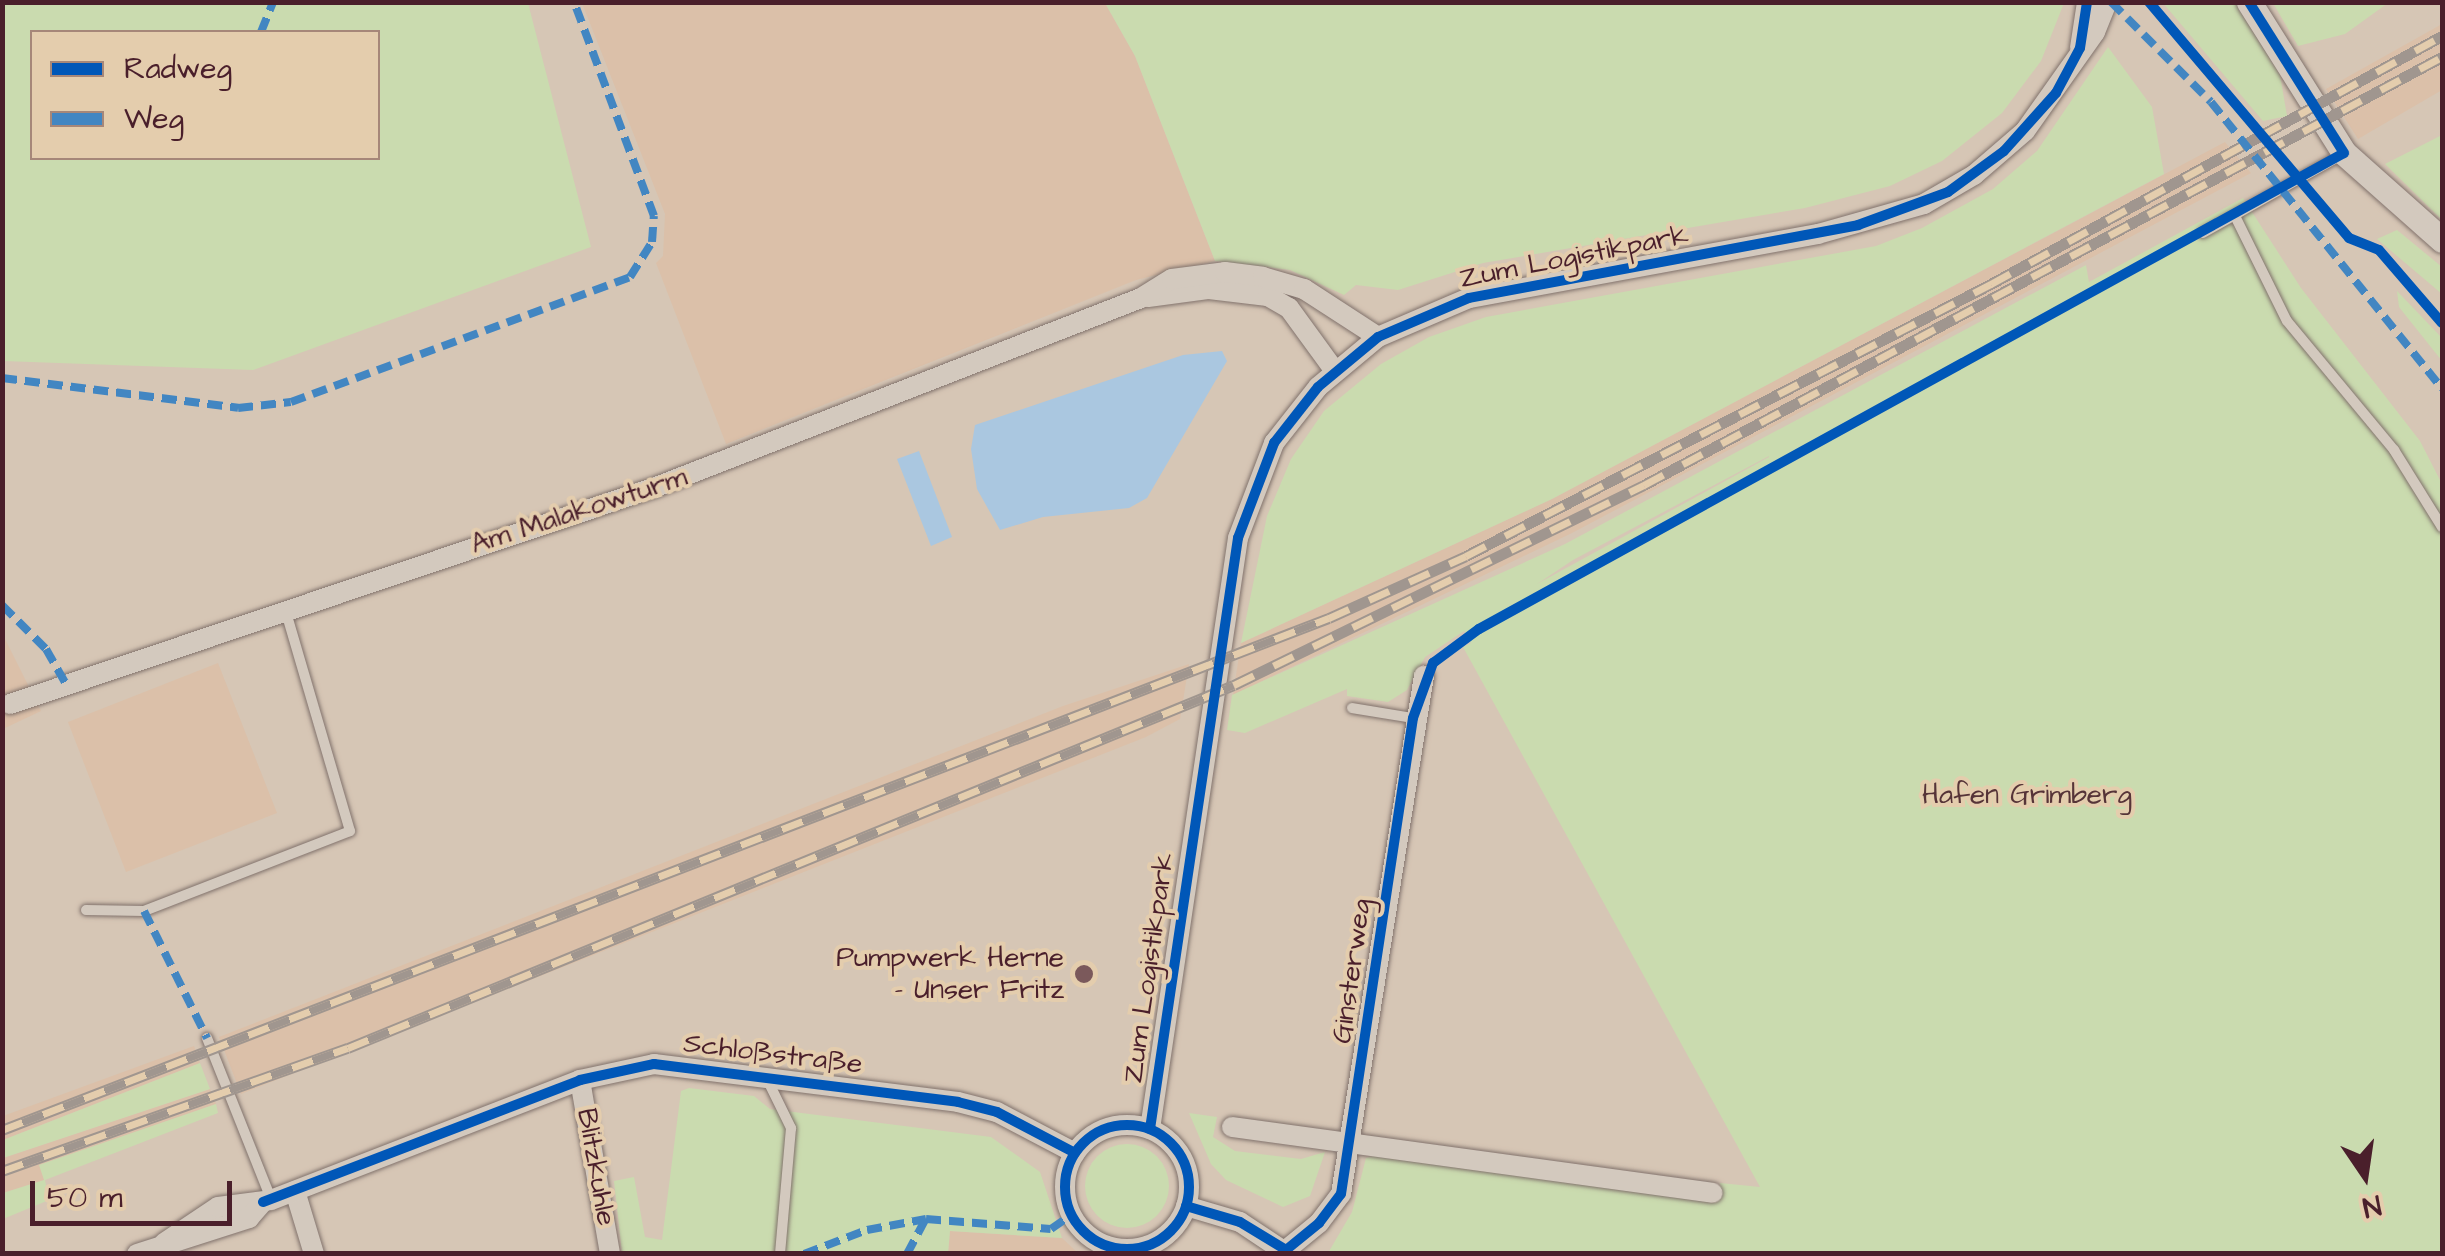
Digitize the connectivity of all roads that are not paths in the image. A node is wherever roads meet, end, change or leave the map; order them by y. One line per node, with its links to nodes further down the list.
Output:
1 (2087, 2): 4 (street, Zum Logistikpark)
2 (2107, 2): 4 (street, Zum Logistikpark)
3 (2256, 8): 5 (street)
4 (2080, 48): 10 (street, Zum Logistikpark)
5 (2344, 154): 6 (lane); 8 (street)
6 (2235, 216): 7 (lane); 12 (lane)
7 (2202, 233)
8 (2442, 240)
9 (1141, 298): 10 (street, Am Malakowturm); 11 (street, Am Malakowturm); 13 (street, Am Malakowturm)
10 (1378, 337): 11 (street, Zum Logistikpark)
11 (1334, 371): 23 (street, Zum Logistikpark)
12 (2442, 527)
13 (284, 608): 15 (street, Am Malakowturm); 18 (lane)
14 (1424, 676): 17 (street, Ginsterweg)
15 (5, 706)
16 (1352, 708): 17 (lane)
17 (1413, 718): 24 (street, Ginsterweg)
18 (86, 910)
19 (206, 1038): 28 (lane)
20 (764, 1074): 21 (street, Schloßstraße); 25 (street, Schloßstraße); 34 (lane)
21 (580, 1080): 26 (street, Schloßstraße); 33 (street, Blitzkuhle)
22 (1232, 1127): 24 (street)
23 (1150, 1130): 25 (street); 29 (street)
24 (1349, 1143): 27 (street); 30 (street, Ginsterweg)
25 (1075, 1153): 29 (street)
26 (296, 1191): 28 (street, Schloßstraße); 32 (street)
27 (1712, 1193)
28 (267, 1201): 31 (street, Schloßstraße)
29 (1186, 1206): 30 (street)
30 (1287, 1252)
31 (137, 1254)
32 (314, 1254)
33 (610, 1254)
34 (780, 1254)

